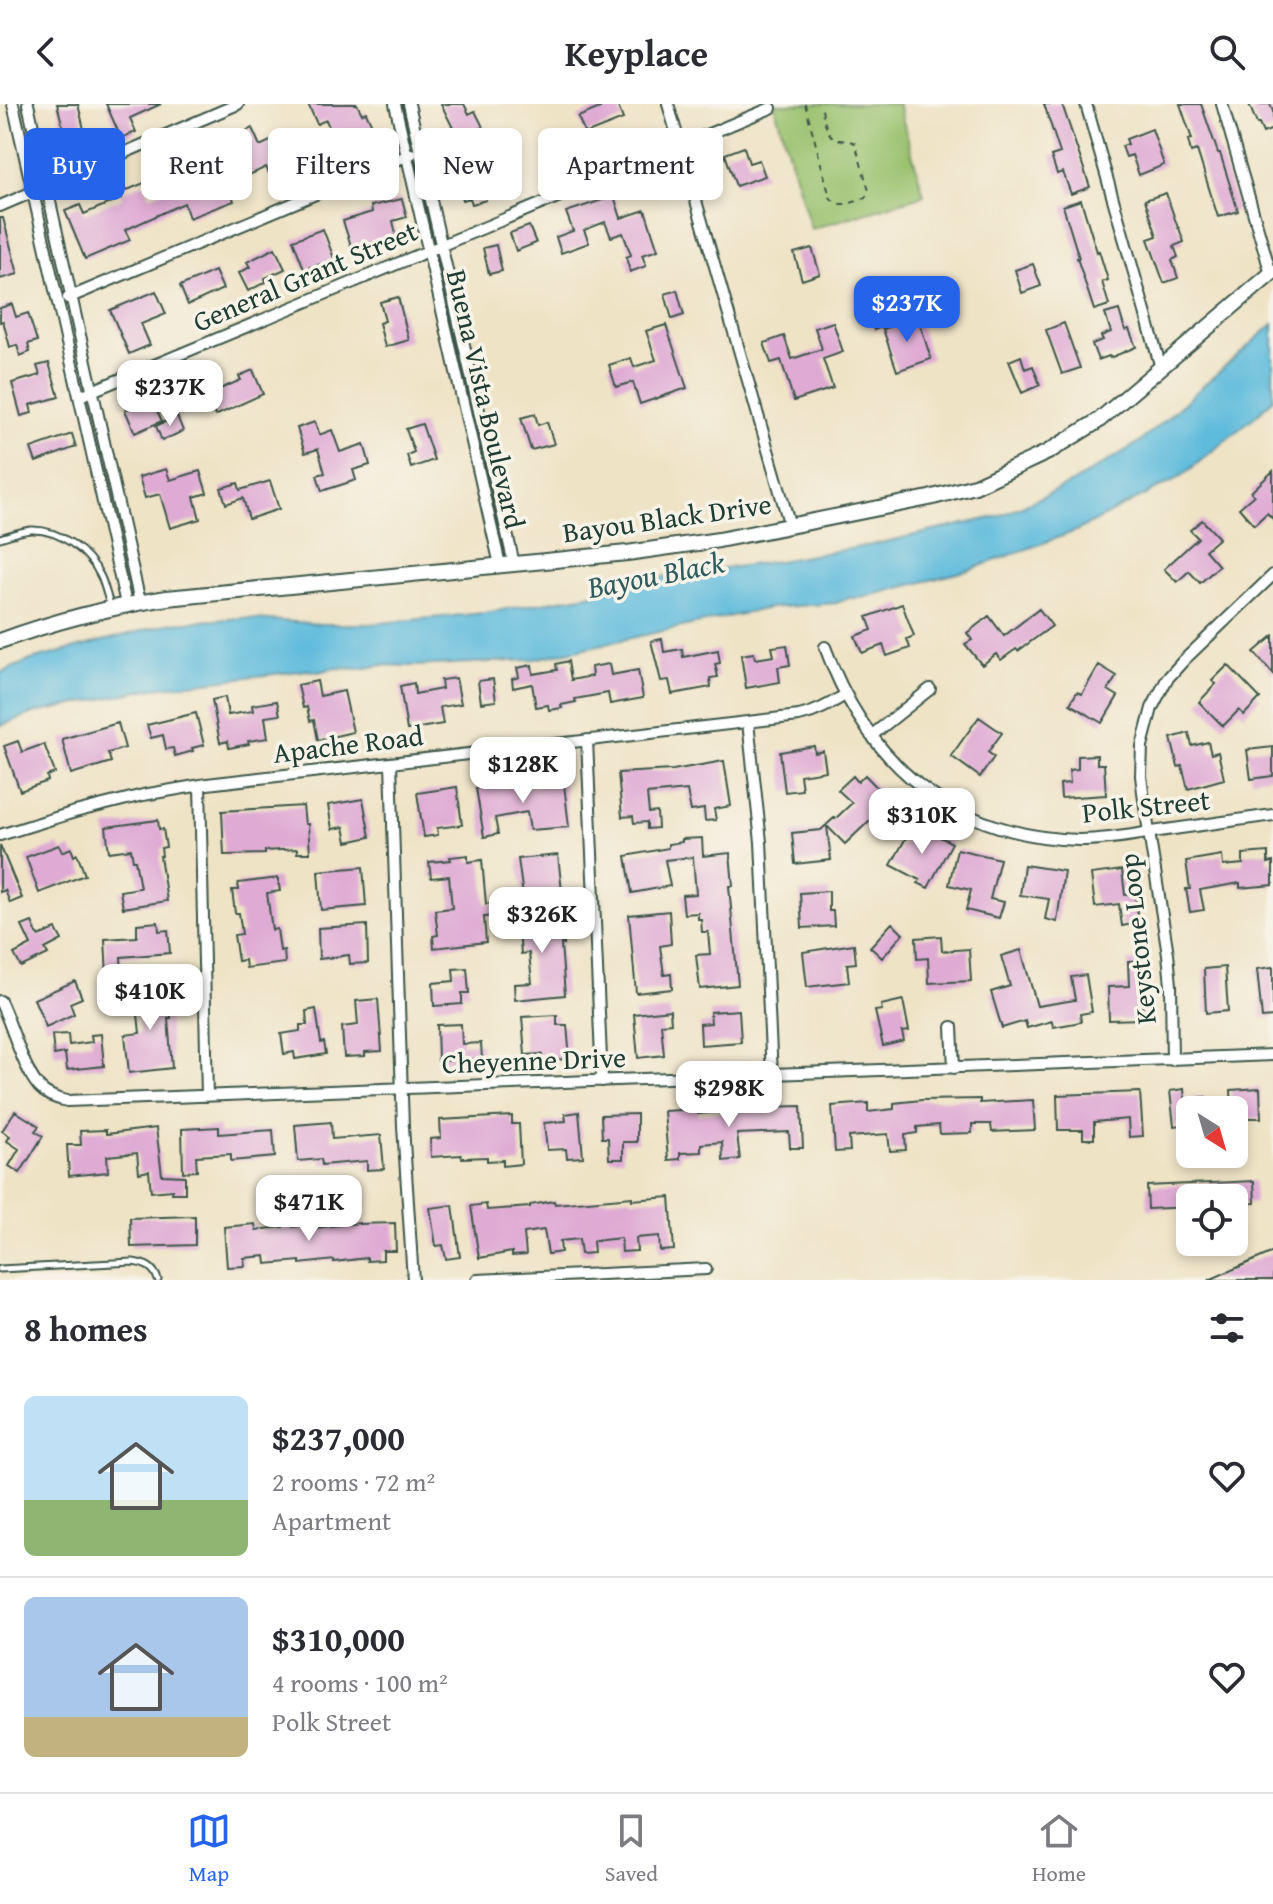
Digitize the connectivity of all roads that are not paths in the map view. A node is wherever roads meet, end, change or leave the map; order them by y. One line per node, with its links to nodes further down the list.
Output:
1 (13, 104): 14 (street)
2 (28, 104): 10 (street)
3 (238, 104): 15 (street)
4 (395, 104): 17 (street, Buena Vista Boulevard)
5 (409, 104): 13 (street, Buena Vista Boulevard)
6 (668, 104): 11 (street)
7 (1086, 104): 30 (street)
8 (1222, 104): 27 (street)
9 (771, 108): 12 (street, General Grant Street)
10 (33, 128)
11 (675, 128)
12 (723, 128)
13 (415, 129)
14 (24, 152)
15 (125, 152)
16 (415, 152): 17 (street)
17 (406, 156): 26 (street, Buena Vista Boulevard); 28 (street)
18 (24, 195): 24 (street)
19 (35, 200): 29 (street)
20 (49, 200): 28 (street)
21 (431, 200): 25 (street, Buena Vista Boulevard)
22 (550, 200): 25 (street, General Grant Street)
23 (696, 200): 33 (street)
24 (0, 206)
25 (441, 245): 26 (street, General Grant Street); 35 (street, Buena Vista Boulevard)
26 (428, 251): 31 (street, General Grant Street); 35 (street, Buena Vista Boulevard)
27 (1272, 273): 30 (main road, Bayou Black Drive)
28 (72, 297): 29 (street); 31 (street)
29 (59, 302): 32 (street)
30 (1161, 368): 33 (main road, Bayou Black Drive)
31 (93, 391): 32 (street, General Grant Street); 37 (street)
32 (80, 396): 37 (street)
33 (790, 526): 35 (main road, Bayou Black Drive)
34 (0, 538): 37 (lane)
35 (507, 564): 37 (main road, Bayou Black Drive)
36 (1273, 575): 48 (street, Keystone Loop)
37 (126, 605): 38 (main road, Bayou Black Drive)
38 (0, 641)
39 (825, 647): 41 (street, Polk Street)
40 (930, 689): 43 (street)
41 (845, 695): 42 (street, Apache Road); 43 (street, Polk Street)
42 (748, 722): 44 (street, Apache Road); 55 (street)
43 (871, 736): 48 (street, Polk Street)
44 (587, 740): 45 (street, Apache Road); 56 (street)
45 (391, 763): 46 (street, Apache Road); 57 (street)
46 (200, 785): 49 (street, Apache Road); 58 (street)
47 (1273, 815): 48 (street, Polk Street)
48 (1150, 832): 53 (street, Keystone Loop)
49 (0, 835)
50 (0, 1001): 58 (street, Cheyenne Drive)
51 (952, 1027): 54 (street)
52 (1273, 1055): 53 (street, Cheyenne Drive)
53 (1172, 1060): 54 (street, Cheyenne Drive)
54 (954, 1068): 55 (street, Cheyenne Drive)
55 (772, 1075): 56 (street, Cheyenne Drive)
56 (602, 1081): 57 (street, Cheyenne Drive)
57 (402, 1089): 58 (street, Cheyenne Drive); 62 (street)
58 (207, 1096)
59 (0, 1269): 61 (lane)
60 (706, 1269): 63 (street)
61 (158, 1280)
62 (413, 1280)
63 (477, 1280)

